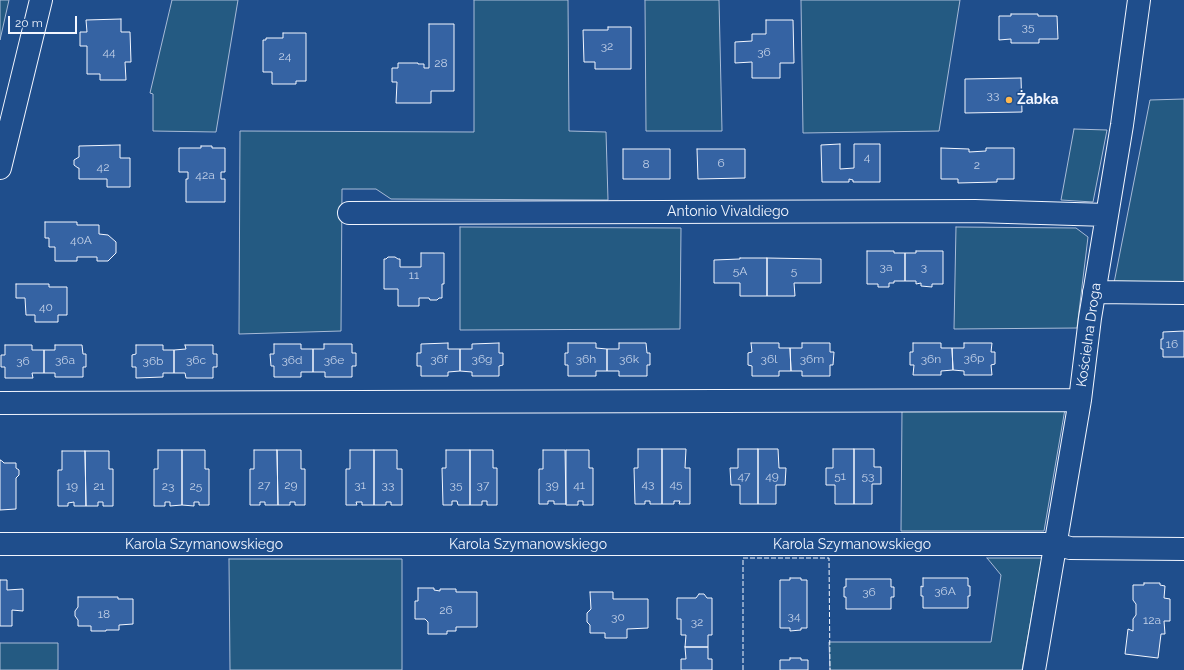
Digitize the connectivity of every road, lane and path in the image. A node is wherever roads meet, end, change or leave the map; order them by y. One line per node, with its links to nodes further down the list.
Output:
1 (41, 0): 3 (street)
2 (1140, 0): 5 (street, Kościelna Droga)
3 (0, 168)
4 (349, 213): 5 (street, Antonio Vivaldiego)
5 (1108, 215): 6 (street, Kościelna Droga)
6 (1094, 292): 7 (street); 8 (street, Kościelna Droga)
7 (1184, 293)
8 (1080, 400): 9 (street); 11 (street, Kościelna Droga)
9 (0, 403)
10 (0, 544): 11 (street, Karola Szymanowskiego)
11 (1055, 544): 12 (street, Karola Szymanowskiego); 13 (street, Kościelna Droga)
12 (1184, 549)
13 (1034, 670)

